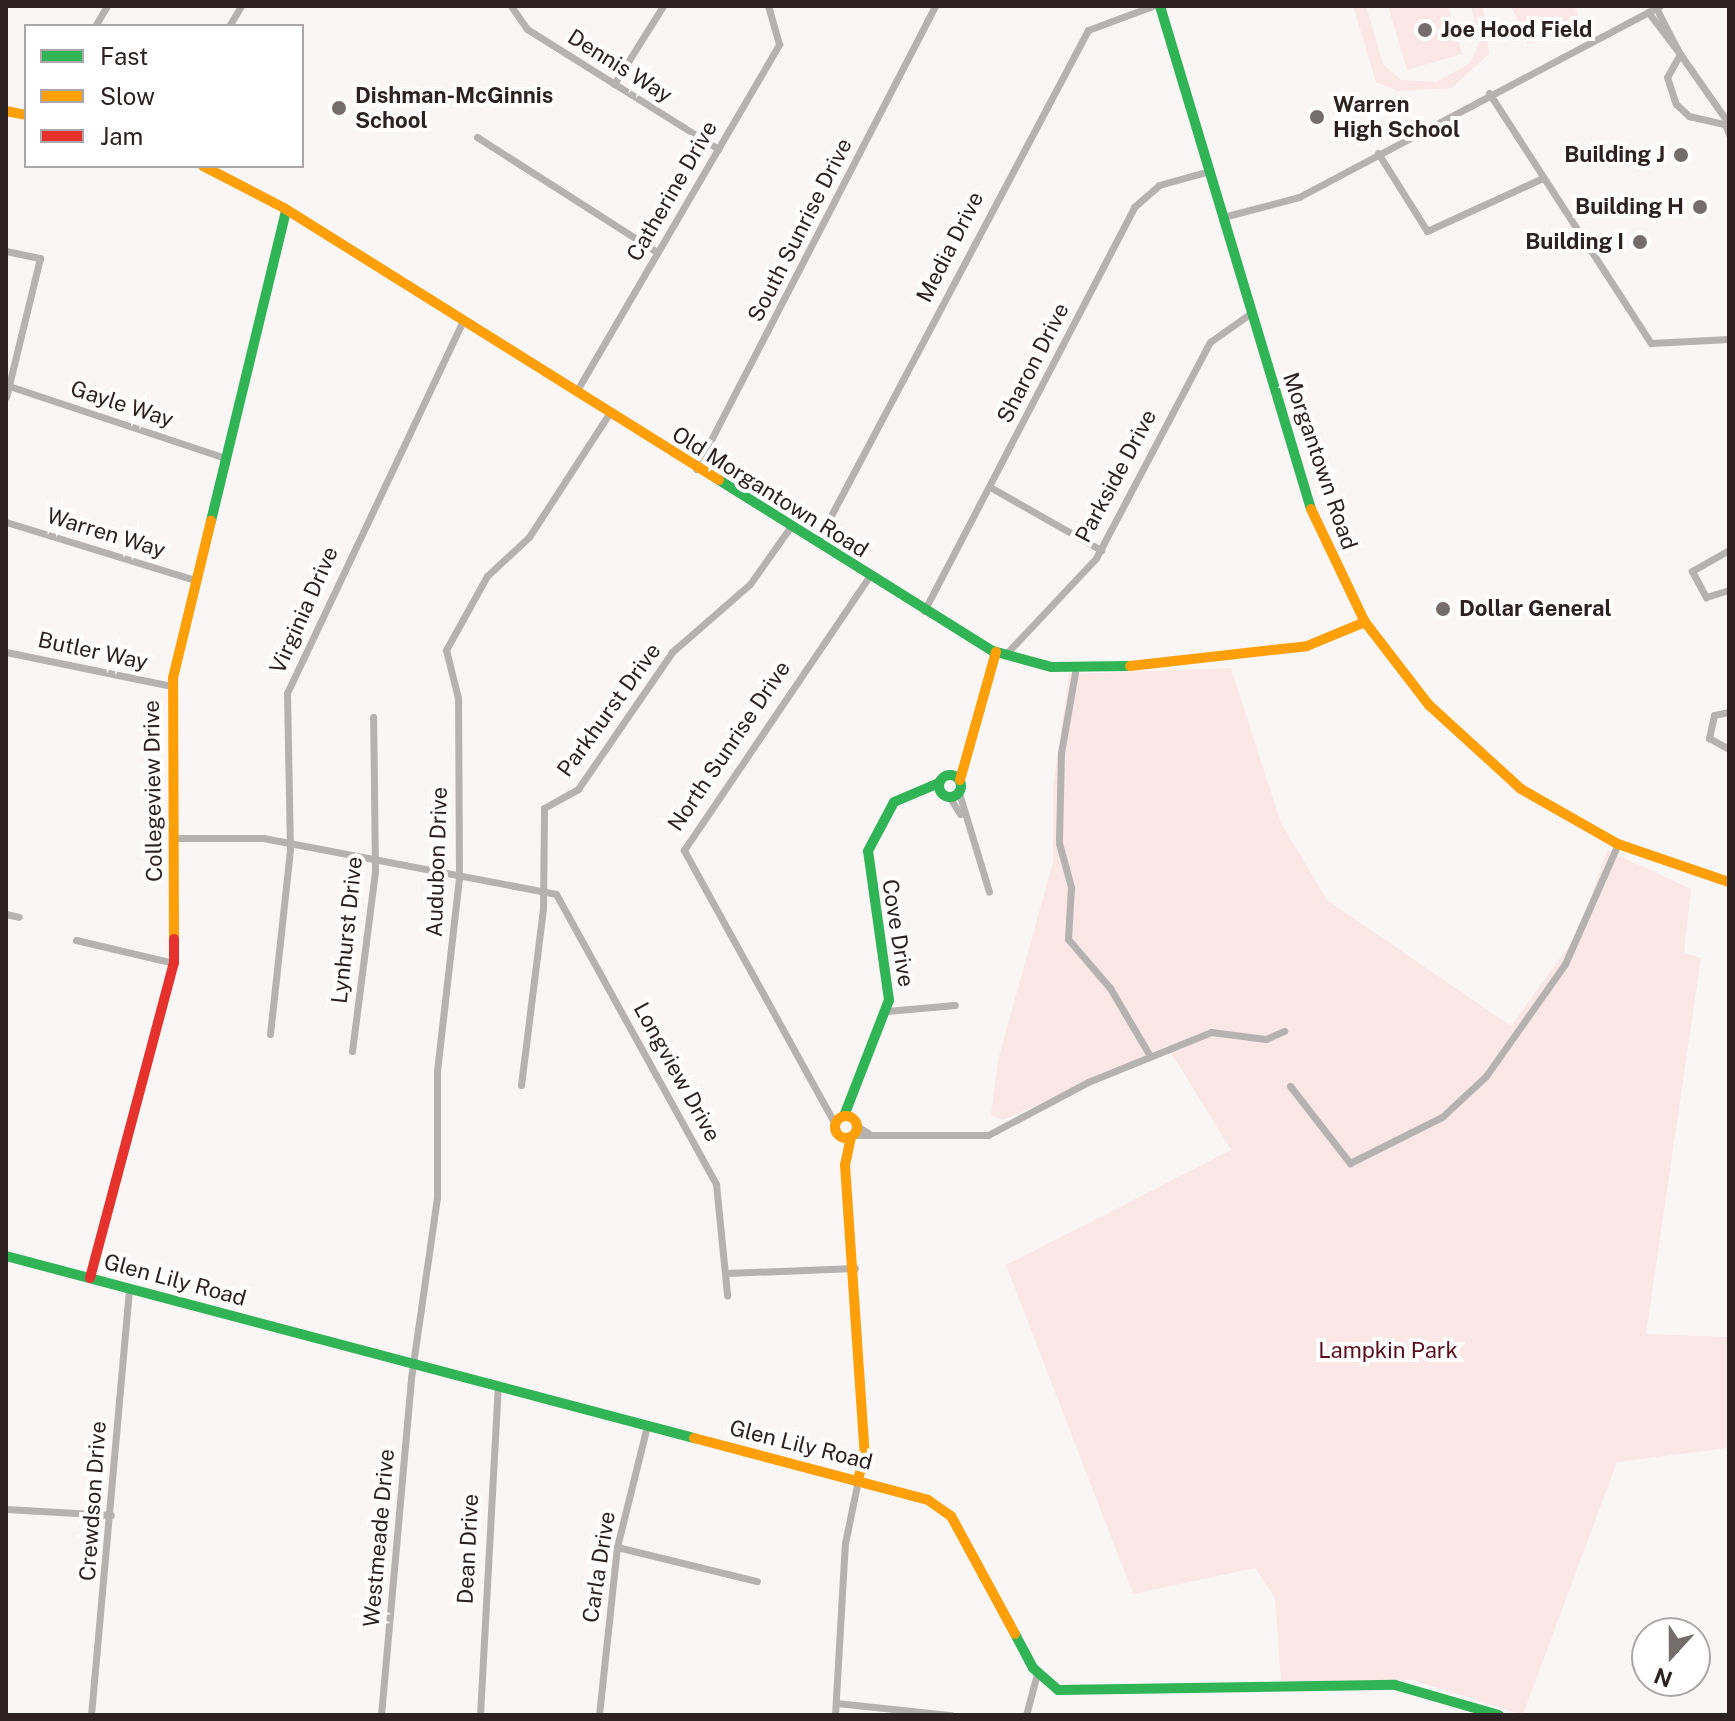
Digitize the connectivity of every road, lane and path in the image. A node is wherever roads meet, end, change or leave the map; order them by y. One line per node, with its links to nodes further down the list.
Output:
1 (107, 6): 11 (street)
2 (241, 6): 12 (street)
3 (511, 6): 14 (street, Dennis Way)
4 (663, 6): 14 (street)
5 (768, 6): 21 (street, Catherine Drive)
6 (935, 6): 38 (street, South Sunrise Drive)
7 (1153, 6): 42 (street, Media Drive)
8 (1160, 6): 24 (street, Morgantown Road)
9 (1658, 7): 10 (street); 13 (street)
10 (1648, 12): 13 (street); 15 (street)
11 (96, 24)
12 (230, 24)
13 (1680, 54): 16 (street); 17 (street)
14 (614, 84): 21 (street, Dennis Way)
15 (1489, 93): 22 (street); 25 (street)
16 (1715, 109): 17 (street); 18 (street)
17 (1708, 120): 18 (street)
18 (1727, 124): 19 (street)
19 (1729, 134)
20 (477, 137): 29 (street)
21 (718, 149): 29 (street, Catherine Drive)
22 (1378, 153): 25 (street); 27 (street)
23 (207, 168): 26 (street, Old Morgantown Road)
24 (1210, 171): 27 (street, Morgantown Road); 39 (street, Sharon Drive)
25 (1543, 178): 32 (street)
26 (286, 210): 31 (street, Old Morgantown Road); 37 (street, Collegeview Drive)
27 (1223, 217): 30 (street, Morgantown Road)
28 (6, 251): 33 (street)
29 (657, 252): 34 (street, Catherine Drive)
30 (1251, 313): 43 (street, Parkside Drive); 49 (street, Morgantown Road)
31 (463, 321): 34 (street, Old Morgantown Road); 62 (street, Virginia Drive)
32 (1729, 339)
33 (8, 385): 35 (street); 37 (street, Gayle Way)
34 (576, 392): 36 (street, Old Morgantown Road)
35 (6, 397)
36 (609, 414): 38 (street, Old Morgantown Road); 65 (street, Audubon Drive)
37 (226, 458): 46 (street, Collegeview Drive)
38 (696, 469): 41 (street, Old Morgantown Road)
39 (990, 487): 43 (street); 48 (street, Sharon Drive)
40 (6, 522): 46 (street, Warren Way)
41 (789, 529): 42 (street, Old Morgantown Road); 67 (street, Parkhurst Drive)
42 (816, 545): 45 (street, Old Morgantown Road)
43 (1101, 550): 51 (street, Parkside Drive)
44 (1728, 552): 47 (street)
45 (868, 578): 48 (street, Old Morgantown Road); 81 (street, North Sunrise Drive)
46 (195, 580): 53 (street, Collegeview Drive)
47 (1729, 590)
48 (924, 611): 51 (street, Old Morgantown Road)
49 (1365, 622): 52 (street, Old Morgantown Road); 63 (street, Morgantown Road)
50 (6, 652): 53 (street, Butler Way)
51 (1001, 654): 52 (street, Old Morgantown Road); 57 (street, Parkside Drive)
52 (1076, 667): 78 (street)
53 (172, 686): 61 (street, Collegeview Drive)
54 (1729, 712): 56 (street)
55 (373, 717): 64 (street, Lynhurst Drive)
56 (1729, 749)
57 (956, 777): 58 (street, Parkside Drive); 60 (street)
58 (939, 783): 59 (street, Cove Drive); 60 (street)
59 (921, 788): 60 (street); 74 (street, Cove Drive)
60 (950, 795): 68 (street)
61 (171, 838): 62 (street); 72 (street, Collegeview Drive)
62 (289, 843): 64 (street); 76 (street, Virginia Drive)
63 (1618, 844): 66 (street, Morgantown Road); 80 (street)
64 (374, 857): 65 (street); 77 (street, Lynhurst Drive)
65 (459, 873): 67 (street); 88 (street, Audubon Drive)
66 (1729, 882)
67 (543, 889): 79 (street, Parkhurst Drive); 84 (street, Longview Drive)
68 (989, 892)
69 (6, 914): 70 (street)
70 (19, 917)
71 (76, 940): 72 (street)
72 (174, 963): 85 (street, Collegeview Drive)
73 (955, 1005): 74 (street)
74 (887, 1011): 81 (street, Cove Drive)
75 (1284, 1031): 78 (street)
76 (270, 1034)
77 (352, 1051)
78 (1150, 1056): 81 (street, North Sunrise Drive)
79 (521, 1085)
80 (1290, 1086)
81 (847, 1126): 83 (street)
82 (6, 1256): 85 (street, Glen Lily Road)
83 (855, 1268): 84 (street); 91 (street)
84 (726, 1273): 87 (street, Longview Drive)
85 (90, 1278): 86 (street, Glen Lily Road)
86 (129, 1288): 88 (street, Glen Lily Road); 93 (street, Crewdson Drive)
87 (727, 1295)
88 (413, 1363): 89 (street, Glen Lily Road); 99 (street, Westmeade Drive)
89 (498, 1386): 90 (street, Glen Lily Road); 100 (street, Dean Drive)
90 (647, 1426): 91 (street, Glen Lily Road); 94 (street, Carla Drive)
91 (858, 1480): 96 (street, Glen Lily Road); 97 (street)
92 (6, 1509): 93 (street)
93 (111, 1515): 98 (street, Crewdson Drive)
94 (617, 1547): 95 (street); 101 (street, Carla Drive)
95 (757, 1581)
96 (1037, 1674): 104 (street); 105 (street)
97 (836, 1703): 102 (street); 103 (street)
98 (91, 1715)
99 (381, 1715)
100 (480, 1715)
101 (599, 1715)
102 (835, 1715)
103 (951, 1715)
104 (1026, 1715)
105 (1499, 1715)

